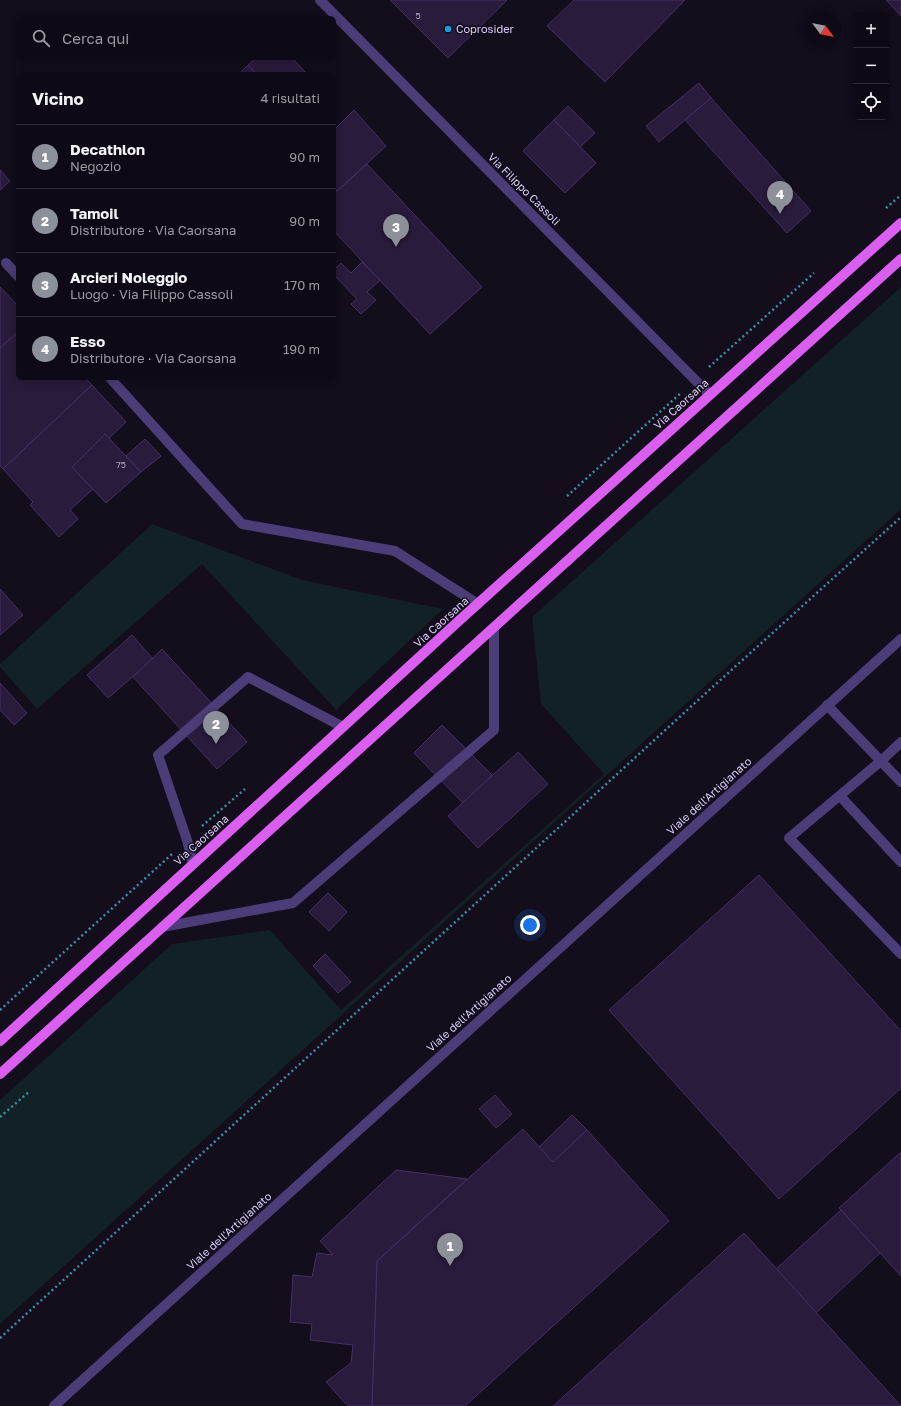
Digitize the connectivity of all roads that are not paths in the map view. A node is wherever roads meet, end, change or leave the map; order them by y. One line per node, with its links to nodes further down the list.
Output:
1 (320, 0): 3 (street, Via Filippo Cassoli)
2 (336, 16): 9 (street, Via Filippo Cassoli)
3 (336, 16)
4 (901, 223): 9 (main road, Via Caorsana)
5 (901, 259): 11 (main road)
6 (6, 263): 7 (street)
7 (16, 274)
8 (112, 380): 10 (street)
9 (710, 395): 10 (main road, Via Caorsana)
10 (478, 604): 14 (main road, Via Caorsana)
11 (494, 627): 21 (main road); 21 (street)
12 (901, 639): 13 (street, Viale dell'Artigianato)
13 (827, 705): 16 (street); 25 (street, Viale dell'Artigianato)
14 (343, 727): 20 (main road, Via Caorsana); 20 (street)
15 (901, 742): 16 (street)
16 (881, 761): 17 (street); 18 (street)
17 (901, 782)
18 (840, 796): 19 (street); 22 (street)
19 (901, 862)
20 (193, 864): 23 (main road, Via Caorsana)
21 (162, 927): 24 (main road)
22 (901, 954)
23 (0, 1041)
24 (0, 1074)
25 (54, 1406)

